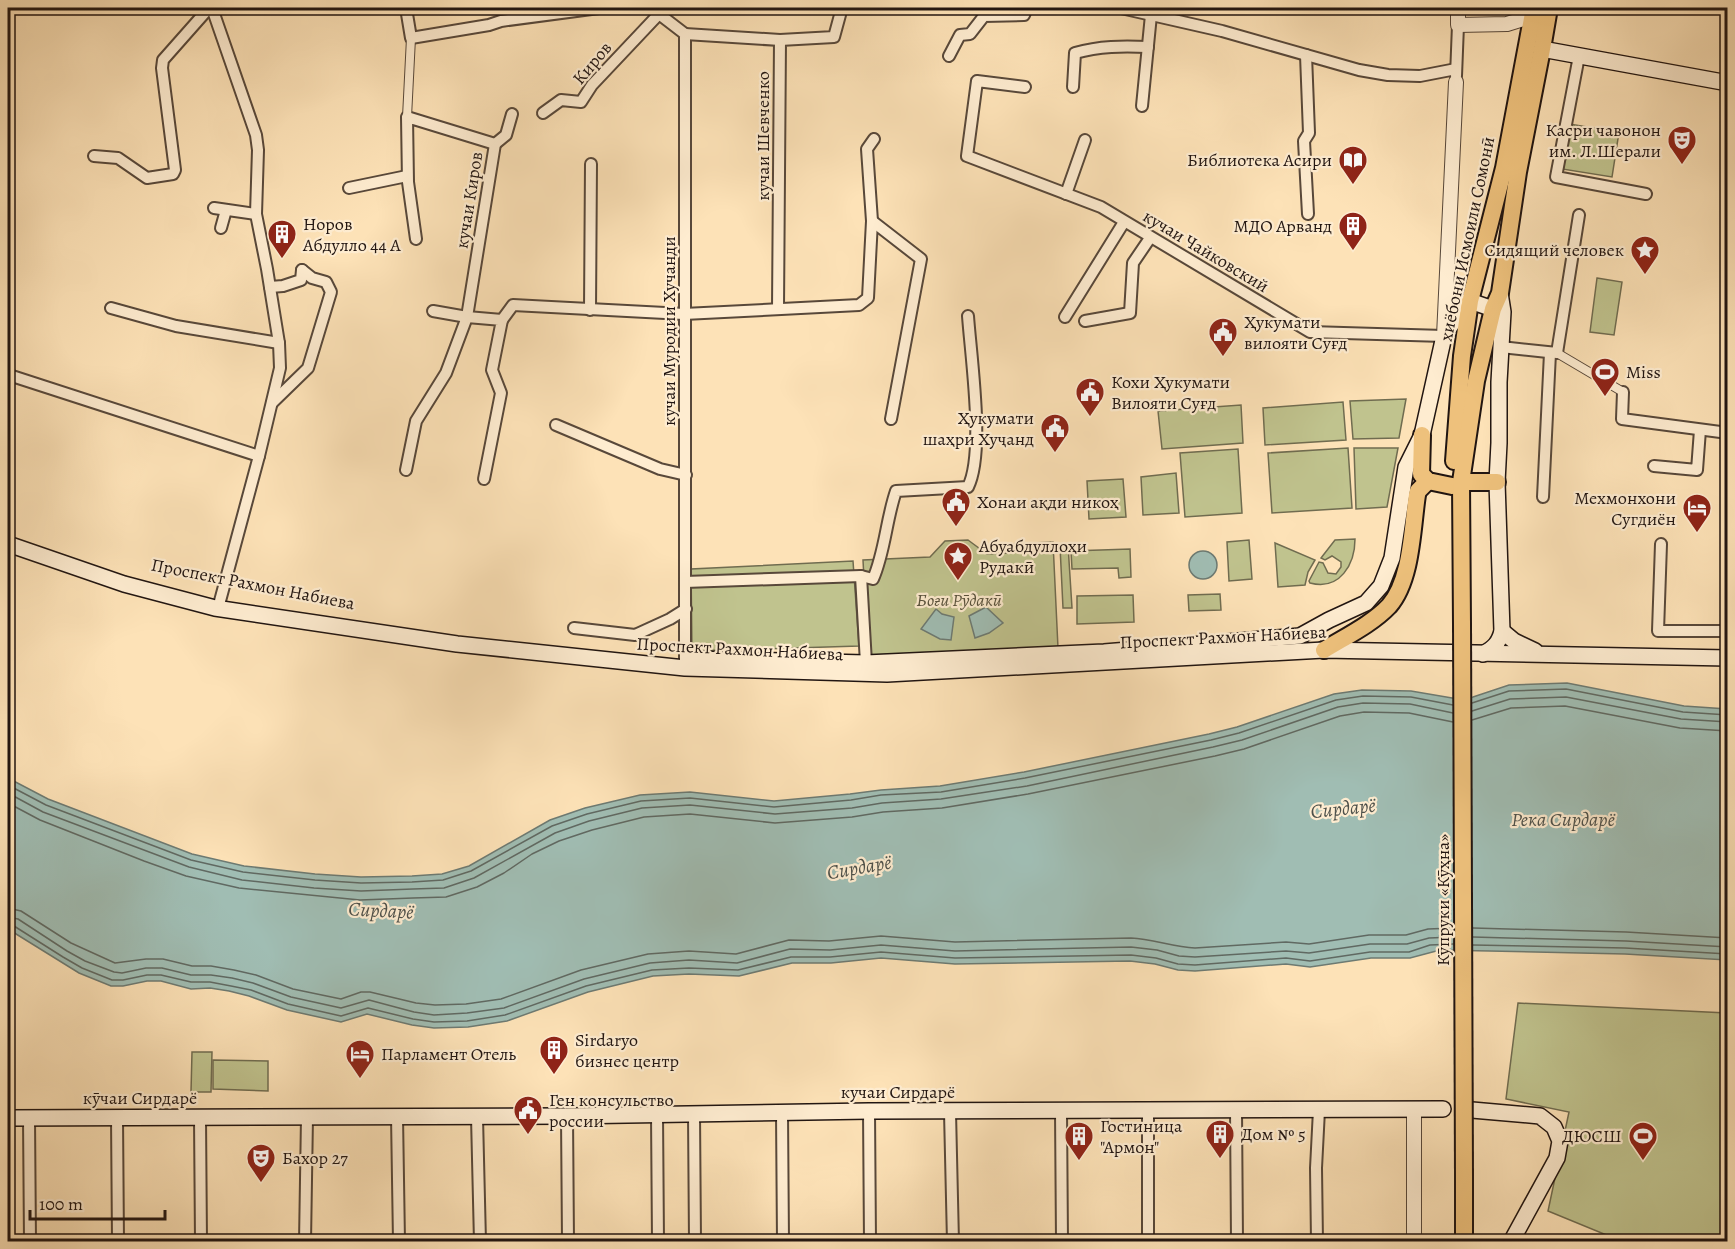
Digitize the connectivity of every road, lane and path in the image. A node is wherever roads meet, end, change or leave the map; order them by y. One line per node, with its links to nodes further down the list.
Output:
1 (211, 8): 32 (street); 40 (street)
2 (406, 8): 14 (street)
3 (599, 8): 14 (street)
4 (1027, 8): 19 (street)
5 (1121, 8): 11 (street)
6 (1458, 8): 12 (street)
7 (1549, 8): 17 (main road)
8 (660, 11): 13 (street); 26 (street, Киров)
9 (1534, 12): 12 (street); 50 (main road, хиёбони Исмоили Сомонӣ)
10 (840, 15): 15 (street)
11 (1151, 15): 16 (street); 18 (street)
12 (1458, 25): 21 (street)
13 (685, 34): 15 (street); 56 (street, кучаи Муродии Хучанди)
14 (411, 38): 28 (street)
15 (780, 40): 52 (street, кучаи Шевченко)
16 (1148, 47): 24 (street); 25 (street)
17 (1542, 50): 20 (main road); 49 (main road)
18 (1306, 55): 21 (street); 41 (street)
19 (949, 56)
20 (1579, 56): 22 (main road); 37 (street)
21 (1456, 75): 62 (street)
22 (1728, 83)
23 (1026, 87): 36 (street, кучаи Чайковский)
24 (1073, 87)
25 (1142, 106)
26 (543, 113)
27 (512, 114): 31 (street)
28 (407, 117): 31 (street, кучаи Киров); 34 (street)
29 (874, 139): 43 (street)
30 (1085, 140): 36 (street)
31 (495, 144): 58 (street, кучаи Киров)
32 (94, 156)
33 (591, 164): 54 (street)
34 (407, 176): 35 (street); 46 (street)
35 (349, 188)
36 (1066, 194): 44 (street, кучаи Чайковский)
37 (1646, 194)
38 (214, 208): 39 (street)
39 (226, 210): 40 (street); 45 (street)
40 (256, 214): 48 (street)
41 (1308, 214)
42 (1579, 215): 65 (street)
43 (872, 221): 52 (street); 69 (street)
44 (1124, 222): 47 (street, кучаи Чайковский); 59 (street, кучаи Чайковский)
45 (221, 228)
46 (416, 238)
47 (1150, 238): 61 (street); 62 (street, кучаи Чайковский)
48 (270, 287): 63 (street); 68 (street)
49 (1500, 293): 53 (main road); 64 (main road)
50 (1470, 301): 53 (main road); 62 (main road, Проспект Рахмон Набиева); 81 (main road, хиёбони Исмоили Сомонӣ)
51 (111, 308): 63 (street)
52 (778, 309): 56 (street)
53 (1492, 309): 81 (main road)
54 (590, 310): 56 (street); 60 (street)
55 (433, 311): 58 (street)
56 (684, 314): 77 (street, кучаи Муродии Хучанди)
57 (968, 316): 86 (street)
58 (467, 317): 60 (street); 76 (street, кучаи Киров)
59 (1065, 317)
60 (502, 320): 78 (street)
61 (1085, 321)
62 (1444, 336): 73 (main road, Проспект Рахмон Набиева)
63 (279, 343): 68 (street)
64 (1501, 347): 65 (street); 80 (main road)
65 (1554, 353): 67 (street); 82 (street)
66 (12, 376): 74 (street)
67 (1623, 392): 71 (street)
68 (272, 403): 74 (street)
69 (891, 419)
70 (556, 425): 77 (street)
71 (1700, 430): 72 (street); 75 (street)
72 (1728, 433)
73 (1422, 435): 79 (main road); 90 (main road, Проспект Рахмон Набиева)
74 (259, 456): 88 (street)
75 (1653, 466)
76 (406, 470)
77 (686, 475): 87 (street, кучаи Муродии Хучанди)
78 (484, 479)
79 (1428, 481): 81 (main road); 94 (main road)
80 (1497, 482): 81 (main road); 92 (main road)
81 (1457, 484): 120 (main road, Кӯпруки «Кӯҳна», bridge)
82 (1543, 497)
83 (8, 538): 88 (main road, Проспект Рахмон Набиева)
84 (8, 544): 98 (main road, Проспект Рахмон Набиева)
85 (1661, 544): 93 (street)
86 (861, 576): 87 (street); 99 (street)
87 (685, 582): 89 (street, кучаи Муродии Хучанди)
88 (220, 601): 98 (main road, Проспект Рахмон Набиева)
89 (686, 609): 91 (street); 98 (street, кучаи Муродии Хучанди)
90 (1321, 625): 94 (main road); 99 (main road, Проспект Рахмон Набиева)
91 (574, 628)
92 (1502, 631): 95 (main road); 96 (main road)
93 (1728, 631)
94 (1324, 650): 95 (main road, Проспект Рахмон Набиева); 98 (main road, Проспект Рахмон Набиева)
95 (1483, 654): 96 (main road, Проспект Рахмон Набиева)
96 (1543, 654): 97 (main road, Проспект Рахмон Набиева)
97 (1728, 658)
98 (685, 663): 99 (main road, Проспект Рахмон Набиева)
99 (866, 663)
100 (1414, 1109): 101 (main road, кучаи Сирдарё); 103 (main road, кучаи Сирдарё); 137 (street)
101 (1443, 1109)
102 (1236, 1110): 103 (main road, кучаи Сирдарё); 108 (main road, кучаи Сирдарё); 135 (street)
103 (1319, 1110): 136 (street)
104 (1472, 1110): 140 (main road)
105 (869, 1111): 107 (main road, кучаи Сирдарё); 109 (main road, кучаи Сирдарё); 131 (street)
106 (1061, 1111): 107 (main road, кучаи Сирдарё); 108 (main road, кучаи Сирдарё); 133 (street)
107 (950, 1112): 132 (street)
108 (1148, 1112): 134 (street)
109 (782, 1113): 111 (main road, кучаи Сирдарё); 130 (street)
110 (657, 1114): 111 (main road, кучаи Сирдарё); 113 (main road, кучаи Сирдарё); 128 (street)
111 (694, 1114): 129 (street)
112 (390, 1116): 115 (main road, кучаи Сирдарё); 116 (main road, кучаи Сирдарё); 125 (street)
113 (567, 1116): 116 (main road, кучаи Сирдарё); 127 (street)
114 (117, 1117): 118 (main road, кӯчаи Сирдарё); 119 (main road, кӯчаи Сирдарё); 122 (street)
115 (307, 1117): 118 (main road, кӯчаи Сирдарё); 124 (street)
116 (477, 1117): 126 (street)
117 (8, 1118): 119 (main road, кӯчаи Сирдарё)
118 (200, 1118): 123 (street)
119 (29, 1119): 121 (street)
120 (1460, 1176): 138 (main road); 139 (main road)
121 (30, 1242)
122 (118, 1242)
123 (201, 1242)
124 (305, 1242)
125 (399, 1242)
126 (480, 1242)
127 (568, 1242)
128 (658, 1242)
129 (695, 1242)
130 (783, 1242)
131 (870, 1242)
132 (953, 1242)
133 (1062, 1242)
134 (1148, 1242)
135 (1237, 1242)
136 (1317, 1242)
137 (1414, 1242)
138 (1455, 1242)
139 (1464, 1242)
140 (1511, 1242)

